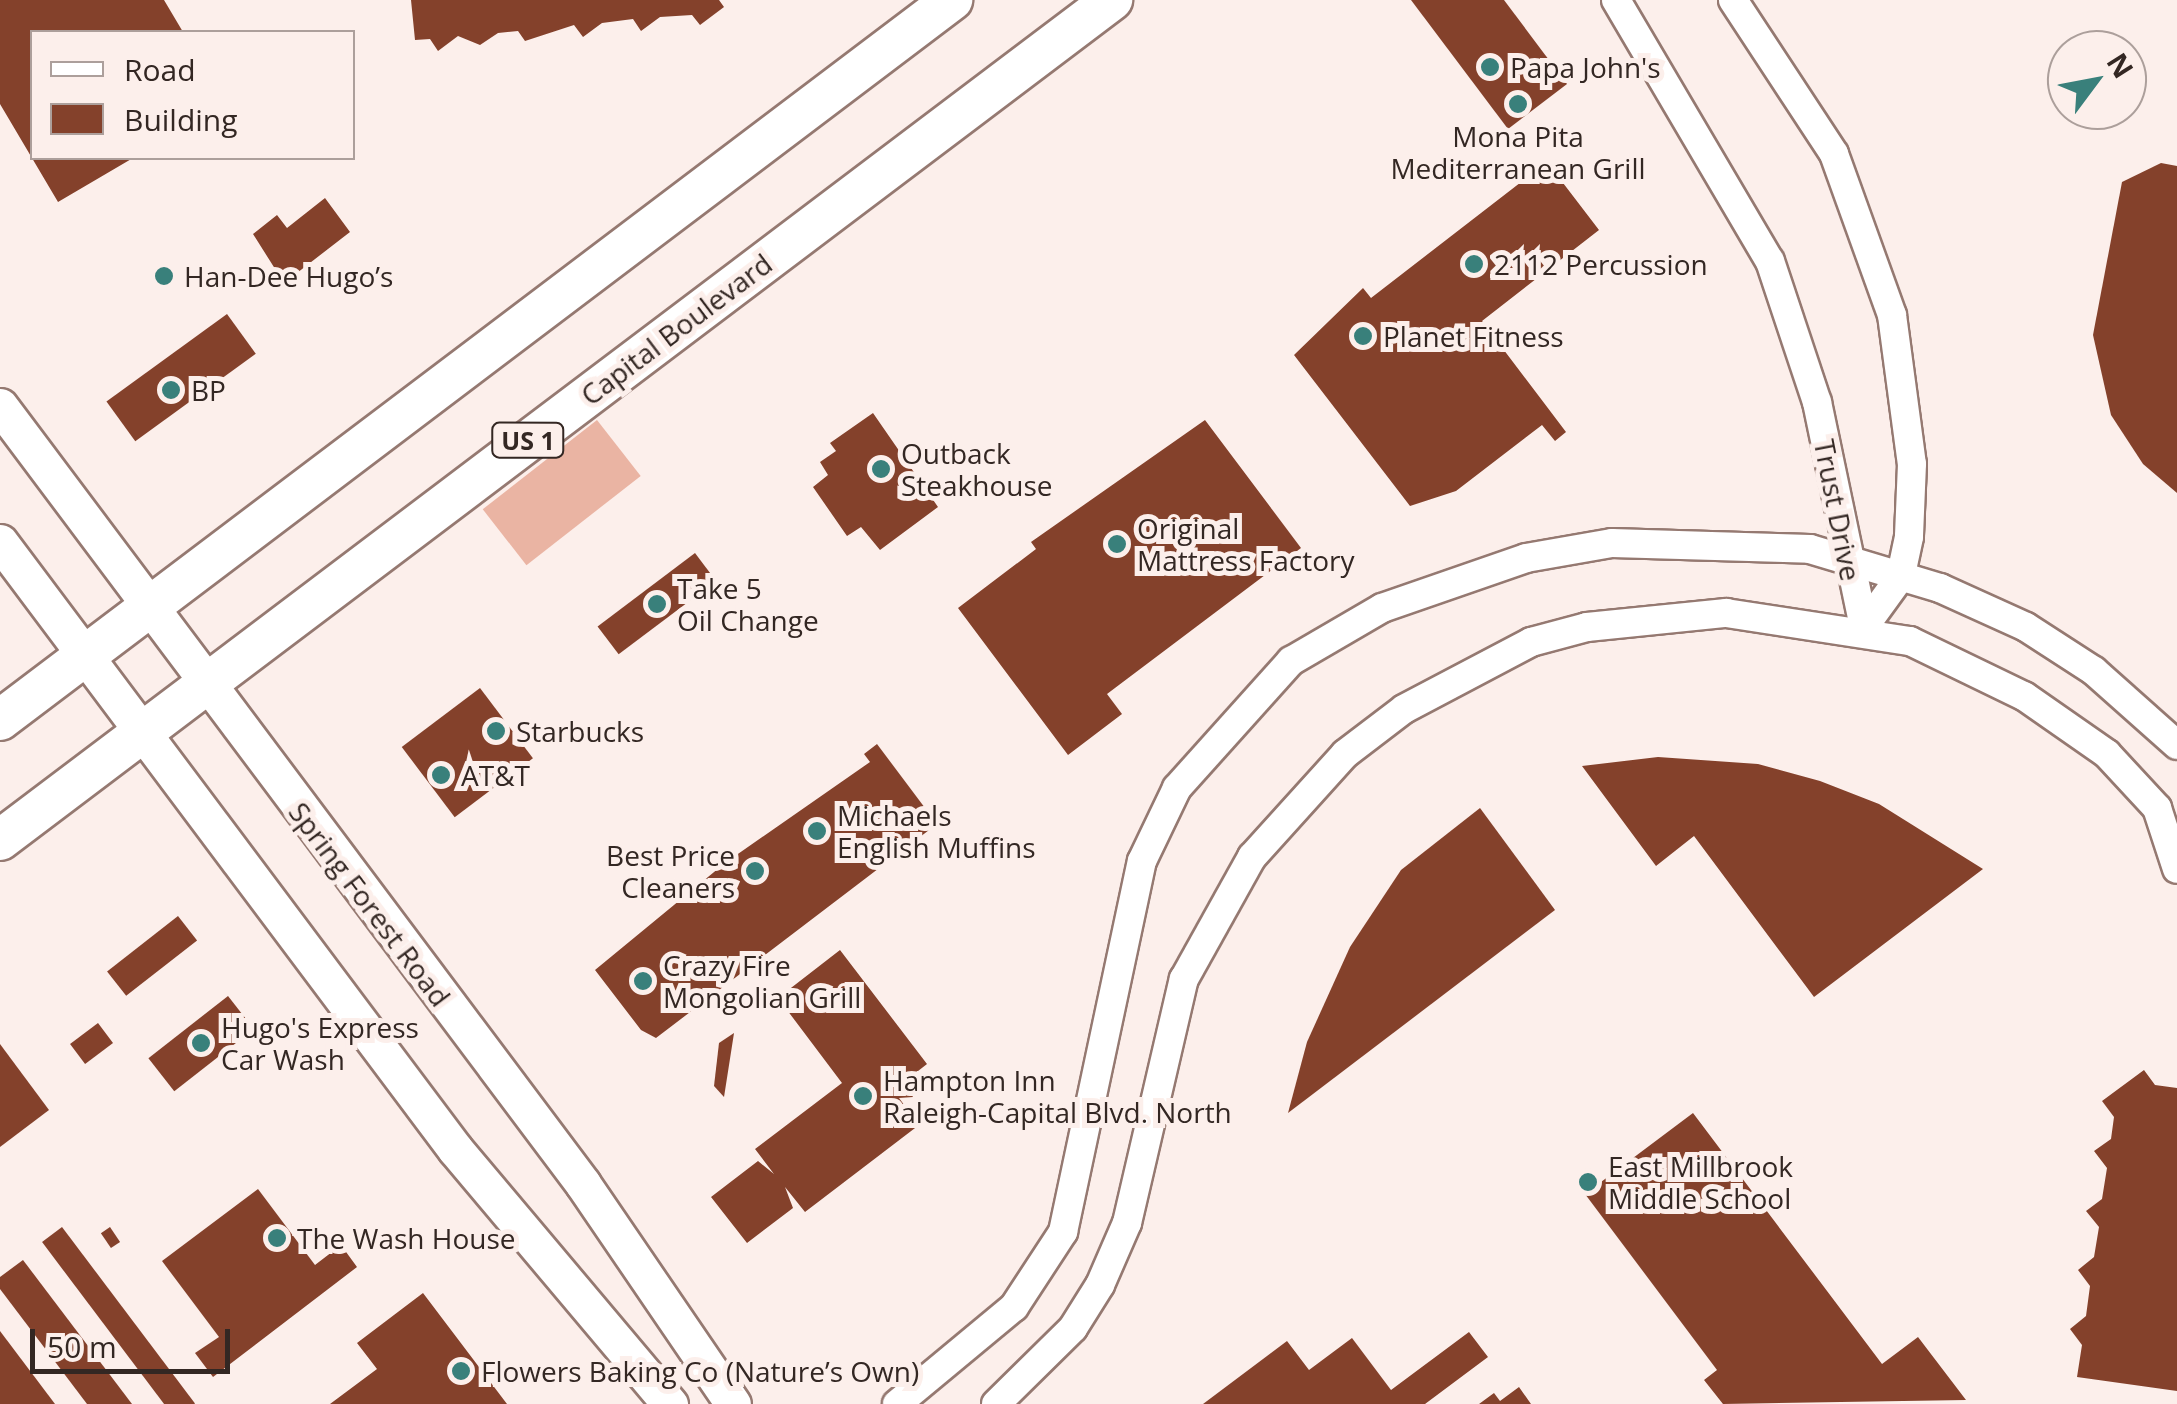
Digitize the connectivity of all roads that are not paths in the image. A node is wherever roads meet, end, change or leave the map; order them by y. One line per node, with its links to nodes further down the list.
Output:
1 (952, 0): 9 (highway)
2 (1112, 0): 12 (highway, Capital Boulevard / US 1)
3 (1616, 0): 7 (street, Trust Drive)
4 (1733, 0): 8 (street, Trust Drive)
5 (0, 406): 9 (main road, Spring Forest Road)
6 (0, 542): 11 (main road)
7 (1844, 558): 8 (street); 10 (street, Trust Drive); 20 (street)
8 (1900, 576): 10 (street, Trust Drive); 15 (street)
9 (147, 608): 11 (highway); 12 (main road, Spring Forest Road)
10 (1864, 627): 17 (street); 21 (street)
11 (85, 654): 13 (highway); 14 (main road)
12 (205, 685): 14 (highway, Capital Boulevard / US 1); 19 (main road, Spring Forest Road)
13 (0, 720)
14 (143, 732): 16 (highway, Capital Boulevard / US 1); 18 (main road)
15 (2177, 744)
16 (0, 840)
17 (2177, 869)
18 (670, 1404)
19 (733, 1404)
20 (898, 1404)
21 (996, 1404)

